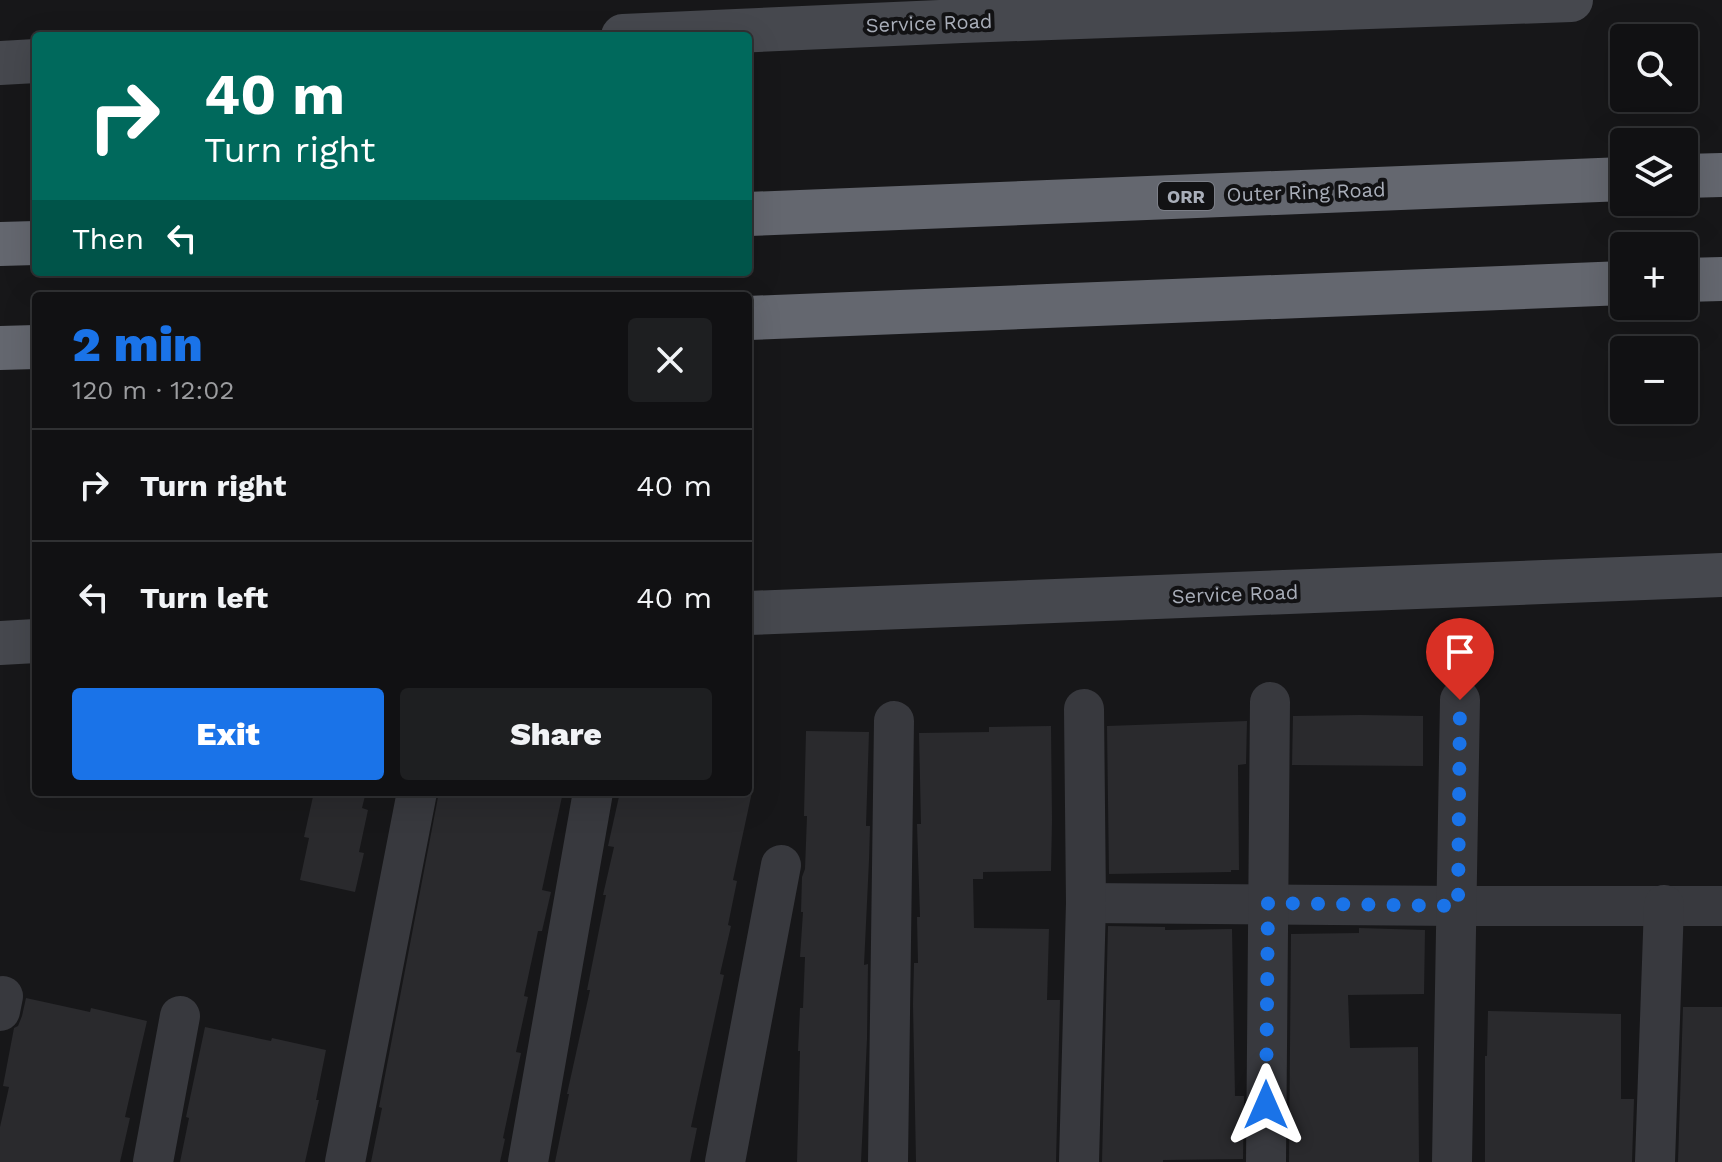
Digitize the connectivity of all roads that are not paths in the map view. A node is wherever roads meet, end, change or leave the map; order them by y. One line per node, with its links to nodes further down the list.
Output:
1 (1571, 0): 2 (main road, Service Road)
2 (964, 11): 3 (main road, Service Road)
3 (678, 32)
4 (32, 61): 5 (main road)
5 (0, 63)
6 (1722, 175): 7 (highway)
7 (1698, 176)
8 (1610, 180): 9 (highway, Outer Ring Road / ORR)
9 (752, 214)
10 (32, 243): 11 (highway)
11 (0, 244)
12 (1722, 279): 13 (highway)
13 (1698, 280)
14 (1610, 284): 15 (highway)
15 (752, 318)
16 (32, 347): 17 (highway)
17 (0, 348)
18 (1722, 575): 19 (main road, Service Road)
19 (752, 613)
20 (32, 641): 21 (main road)
21 (0, 643)
22 (1460, 700): 32 (street)
23 (1270, 702): 30 (street)
24 (1084, 709): 29 (street)
25 (894, 721): 39 (street)
26 (416, 796): 36 (street)
27 (592, 796): 37 (street)
28 (781, 865): 38 (street)
29 (1086, 903): 30 (street); 40 (street)
30 (1268, 903): 32 (street); 41 (street)
31 (1664, 905): 32 (street); 33 (street); 43 (street)
32 (1458, 906): 42 (street)
33 (1722, 906)
34 (180, 1016): 35 (street)
35 (153, 1162)
36 (345, 1162)
37 (528, 1162)
38 (725, 1162)
39 (888, 1162)
40 (1079, 1162)
41 (1266, 1162)
42 (1452, 1162)
43 (1655, 1162)

